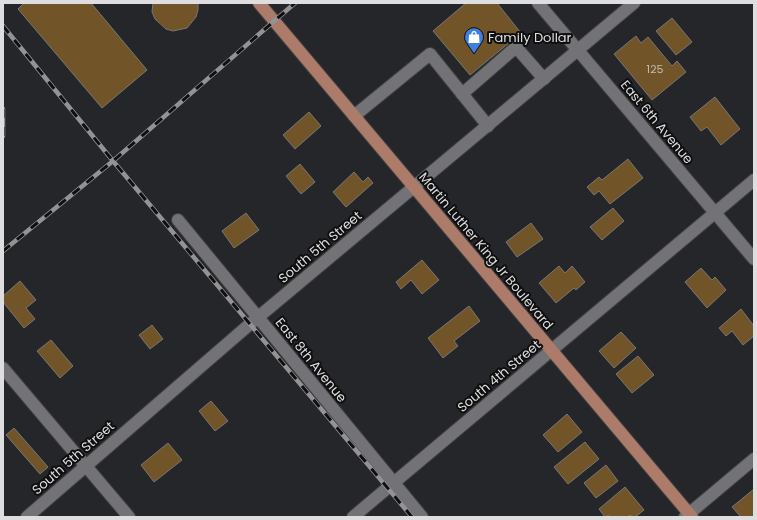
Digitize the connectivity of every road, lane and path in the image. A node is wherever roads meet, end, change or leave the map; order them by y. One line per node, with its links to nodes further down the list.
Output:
1 (259, 3): 7 (main road, Martin Luther King Jr Boulevard)
2 (538, 3): 4 (street, East 6th Avenue)
3 (634, 3): 4 (street, South 5th Street)
4 (578, 50): 5 (street, South 5th Street); 11 (street, East 6th Avenue)
5 (544, 79): 6 (street); 8 (street, South 5th Street)
6 (462, 94): 7 (street); 8 (street)
7 (354, 116): 10 (main road, Martin Luther King Jr Boulevard)
8 (488, 126): 10 (street, South 5th Street)
9 (754, 180): 11 (street, South 4th Street)
10 (414, 187): 14 (street, South 5th Street); 15 (main road, Martin Luther King Jr Boulevard)
11 (715, 213): 13 (street, East 6th Avenue); 15 (street, South 4th Street)
12 (178, 220): 14 (street, East 8th Avenue)
13 (754, 259)
14 (258, 318): 18 (street, South 5th Street); 19 (street, East 8th Avenue)
15 (552, 350): 19 (street, South 4th Street); 20 (main road, Martin Luther King Jr Boulevard)
16 (3, 368): 18 (street)
17 (754, 460): 20 (street)
18 (85, 465): 21 (street, South 5th Street); 22 (street)
19 (394, 482): 23 (street, South 4th Street); 24 (street, East 8th Avenue)
20 (688, 516)
21 (27, 517)
22 (129, 517)
23 (353, 517)
24 (422, 517)

